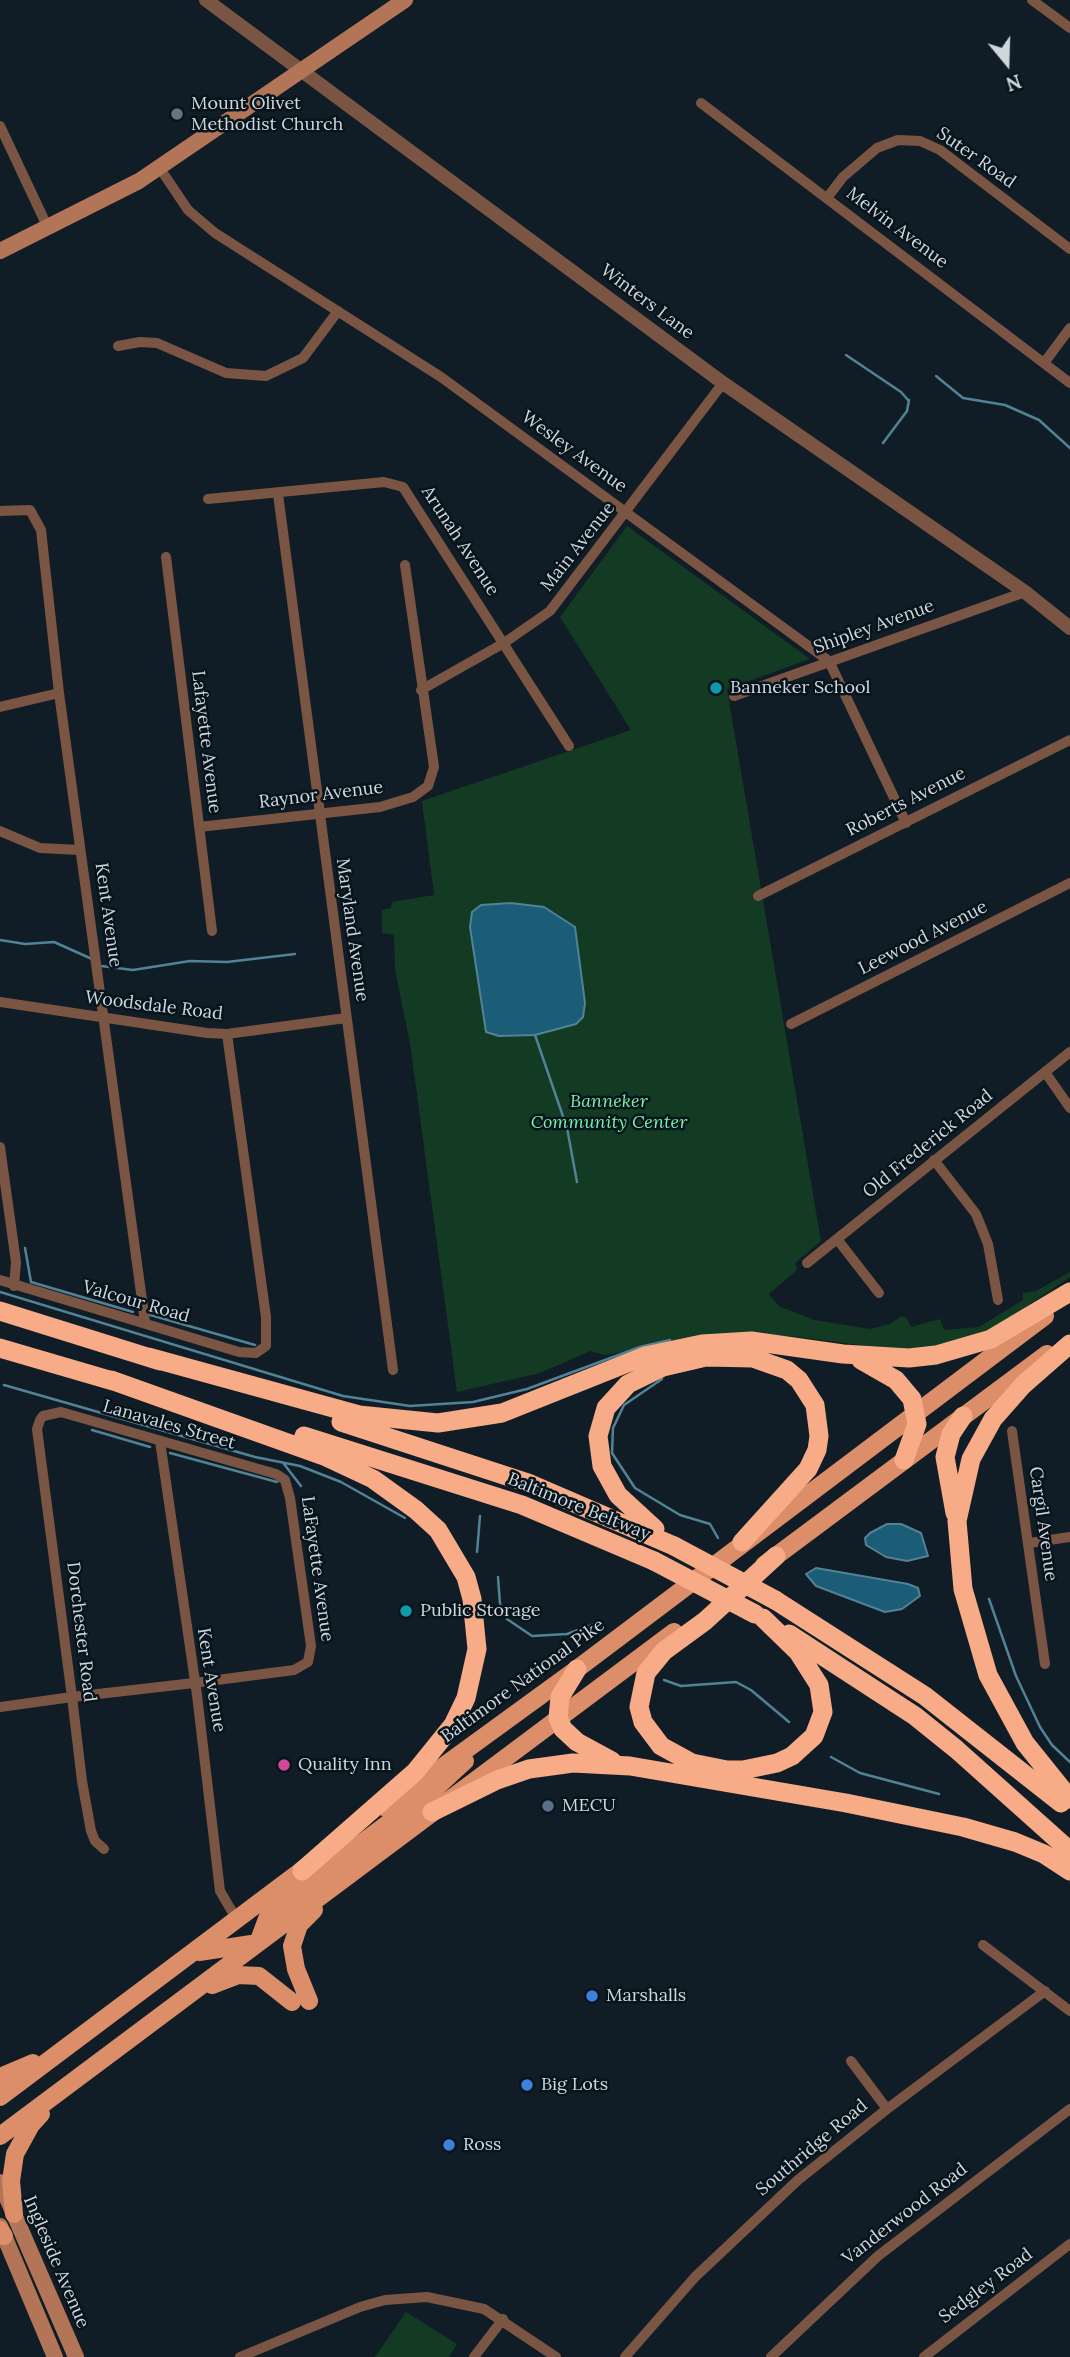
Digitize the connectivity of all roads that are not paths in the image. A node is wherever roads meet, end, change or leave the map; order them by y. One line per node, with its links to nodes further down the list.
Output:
1 (206, 0): 5 (street, Winters Lane)
2 (405, 0): 5 (main road)
3 (1032, 0): 4 (street)
4 (1070, 28)
5 (301, 71): 8 (main road); 17 (street, Winters Lane)
6 (701, 103): 9 (street, Melvin Avenue)
7 (0, 126): 10 (street)
8 (159, 167): 10 (main road); 13 (street, Wesley Avenue)
9 (827, 198): 11 (street, Suter Road); 16 (street, Melvin Avenue)
10 (48, 228): 12 (main road)
11 (1070, 249)
12 (0, 251)
13 (338, 311): 15 (street); 22 (street, Wesley Avenue)
14 (1070, 328): 16 (street)
15 (118, 346)
16 (1044, 363): 18 (street, Melvin Avenue)
17 (723, 383): 22 (street, Main Avenue); 25 (street, Winters Lane)
18 (1070, 383)
19 (278, 494): 20 (street, Arunah Avenue); 27 (street, Arunah Avenue); 35 (street, Maryland Avenue)
20 (208, 499)
21 (0, 511): 30 (street, Kent Avenue)
22 (627, 513): 27 (street, Main Avenue); 28 (street, Wesley Avenue)
23 (166, 557): 37 (street, Lafayette Avenue)
24 (405, 565): 29 (street, Raynor Avenue)
25 (1025, 592): 26 (street, Winters Lane); 28 (street, Shipley Avenue)
26 (1070, 628)
27 (504, 643): 29 (street, Main Avenue); 34 (street, Arunah Avenue)
28 (829, 662): 31 (street, Shipley Avenue); 36 (street, Wesley Avenue)
29 (421, 690): 35 (street, Raynor Avenue)
30 (59, 693): 32 (street); 39 (street, Kent Avenue)
31 (734, 696)
32 (0, 707)
33 (1070, 740): 36 (street, Roberts Avenue)
34 (569, 746)
35 (319, 815): 37 (street, Raynor Avenue); 45 (street, Maryland Avenue)
36 (906, 823): 41 (street, Roberts Avenue)
37 (199, 827): 42 (street, Lafayette Avenue)
38 (0, 831): 39 (street)
39 (80, 850): 44 (street, Kent Avenue)
40 (1070, 883): 46 (street, Leewood Avenue)
41 (758, 896)
42 (212, 931)
43 (0, 1002): 44 (street, Woodsdale Road)
44 (103, 1018): 47 (street, Woodsdale Road); 61 (street, Kent Avenue)
45 (346, 1018): 47 (street, Woodsdale Road); 67 (street, Maryland Avenue)
46 (791, 1024)
47 (227, 1034): 61 (street, Valcour Road)
48 (1070, 1052): 49 (street, Old Frederick Road)
49 (1045, 1072): 50 (street); 52 (street, Old Frederick Road)
50 (1070, 1108)
51 (0, 1147): 56 (street)
52 (934, 1160): 53 (street, Old Frederick Road); 59 (street)
53 (837, 1240): 54 (street, Old Frederick Road); 57 (street)
54 (807, 1263)
55 (0, 1280): 56 (street, Valcour Road)
56 (14, 1286): 61 (street, Valcour Road)
57 (879, 1293)
58 (1070, 1294): 65 (highway); 69 (main road, Baltimore National Pike)
59 (998, 1300)
60 (0, 1311): 66 (highway, Baltimore Beltway)
61 (145, 1322)
62 (1070, 1337): 71 (main road)
63 (1070, 1344): 76 (highway)
64 (0, 1348): 68 (highway, Baltimore Beltway)
65 (843, 1354): 66 (highway); 69 (highway)
66 (148, 1357): 80 (highway, Baltimore Beltway)
67 (393, 1370)
68 (111, 1380): 82 (highway, Baltimore Beltway, bridge); 96 (highway)
69 (915, 1412): 74 (highway); 78 (main road, Baltimore National Pike)
70 (43, 1416): 73 (street, Lanavales Street); 86 (street, Dorchester Road)
71 (962, 1416): 74 (main road); 76 (highway)
72 (1012, 1431): 79 (street, Cargil Avenue)
73 (160, 1441): 75 (street, Lanavales Street); 85 (street, Kent Avenue)
74 (904, 1460): 81 (main road)
75 (285, 1480): 85 (street, LaFayette Avenue)
76 (957, 1521): 91 (highway)
77 (1070, 1536): 79 (street)
78 (742, 1542): 80 (highway); 84 (main road, Baltimore National Pike)
79 (1029, 1543): 83 (street, Cargil Avenue)
80 (674, 1546): 92 (highway, Baltimore Beltway, bridge)
81 (776, 1556): 82 (highway); 89 (main road)
82 (759, 1616): 95 (highway, Baltimore Beltway)
83 (1045, 1664)
84 (577, 1669): 88 (main road, Baltimore National Pike); 89 (highway)
85 (194, 1683): 86 (street); 99 (street, Kent Avenue)
86 (72, 1697): 87 (street); 94 (street, Dorchester Road)
87 (0, 1707)
88 (509, 1716): 96 (main road, Baltimore National Pike); 100 (main road)
89 (558, 1718): 90 (highway); 93 (main road)
90 (630, 1766): 93 (highway); 97 (highway)
91 (1070, 1799)
92 (1070, 1811)
93 (432, 1812): 98 (main road)
94 (104, 1849)
95 (1070, 1851)
96 (302, 1871): 99 (main road, Baltimore National Pike)
97 (1070, 1871)
98 (344, 1878): 100 (main road); 104 (main road)
99 (237, 1920): 102 (main road, Baltimore National Pike)
100 (258, 1943): 102 (main road); 104 (main road)
101 (983, 1945): 103 (street)
102 (190, 1955): 106 (main road, Baltimore National Pike)
103 (1045, 1991): 105 (street); 111 (street, Southridge Road)
104 (183, 1998): 109 (main road)
105 (1070, 2011)
106 (76, 2040): 108 (main road); 110 (main road, Baltimore National Pike)
107 (851, 2061): 111 (street)
108 (0, 2077)
109 (70, 2083): 113 (main road); 115 (main road)
110 (0, 2097)
111 (887, 2109): 123 (street, Southridge Road)
112 (1070, 2109): 124 (street, Vanderwood Road)
113 (0, 2136)
114 (0, 2182): 115 (main road, Ingleside Avenue)
115 (5, 2227): 118 (main road, Ingleside Avenue); 119 (main road, Ingleside Avenue)
116 (1070, 2244): 125 (street, Sedgley Road)
117 (503, 2319): 120 (street); 121 (street); 122 (street)
118 (55, 2357)
119 (76, 2357)
120 (240, 2357)
121 (474, 2357)
122 (556, 2357)
123 (625, 2357)
124 (771, 2357)
125 (924, 2357)

